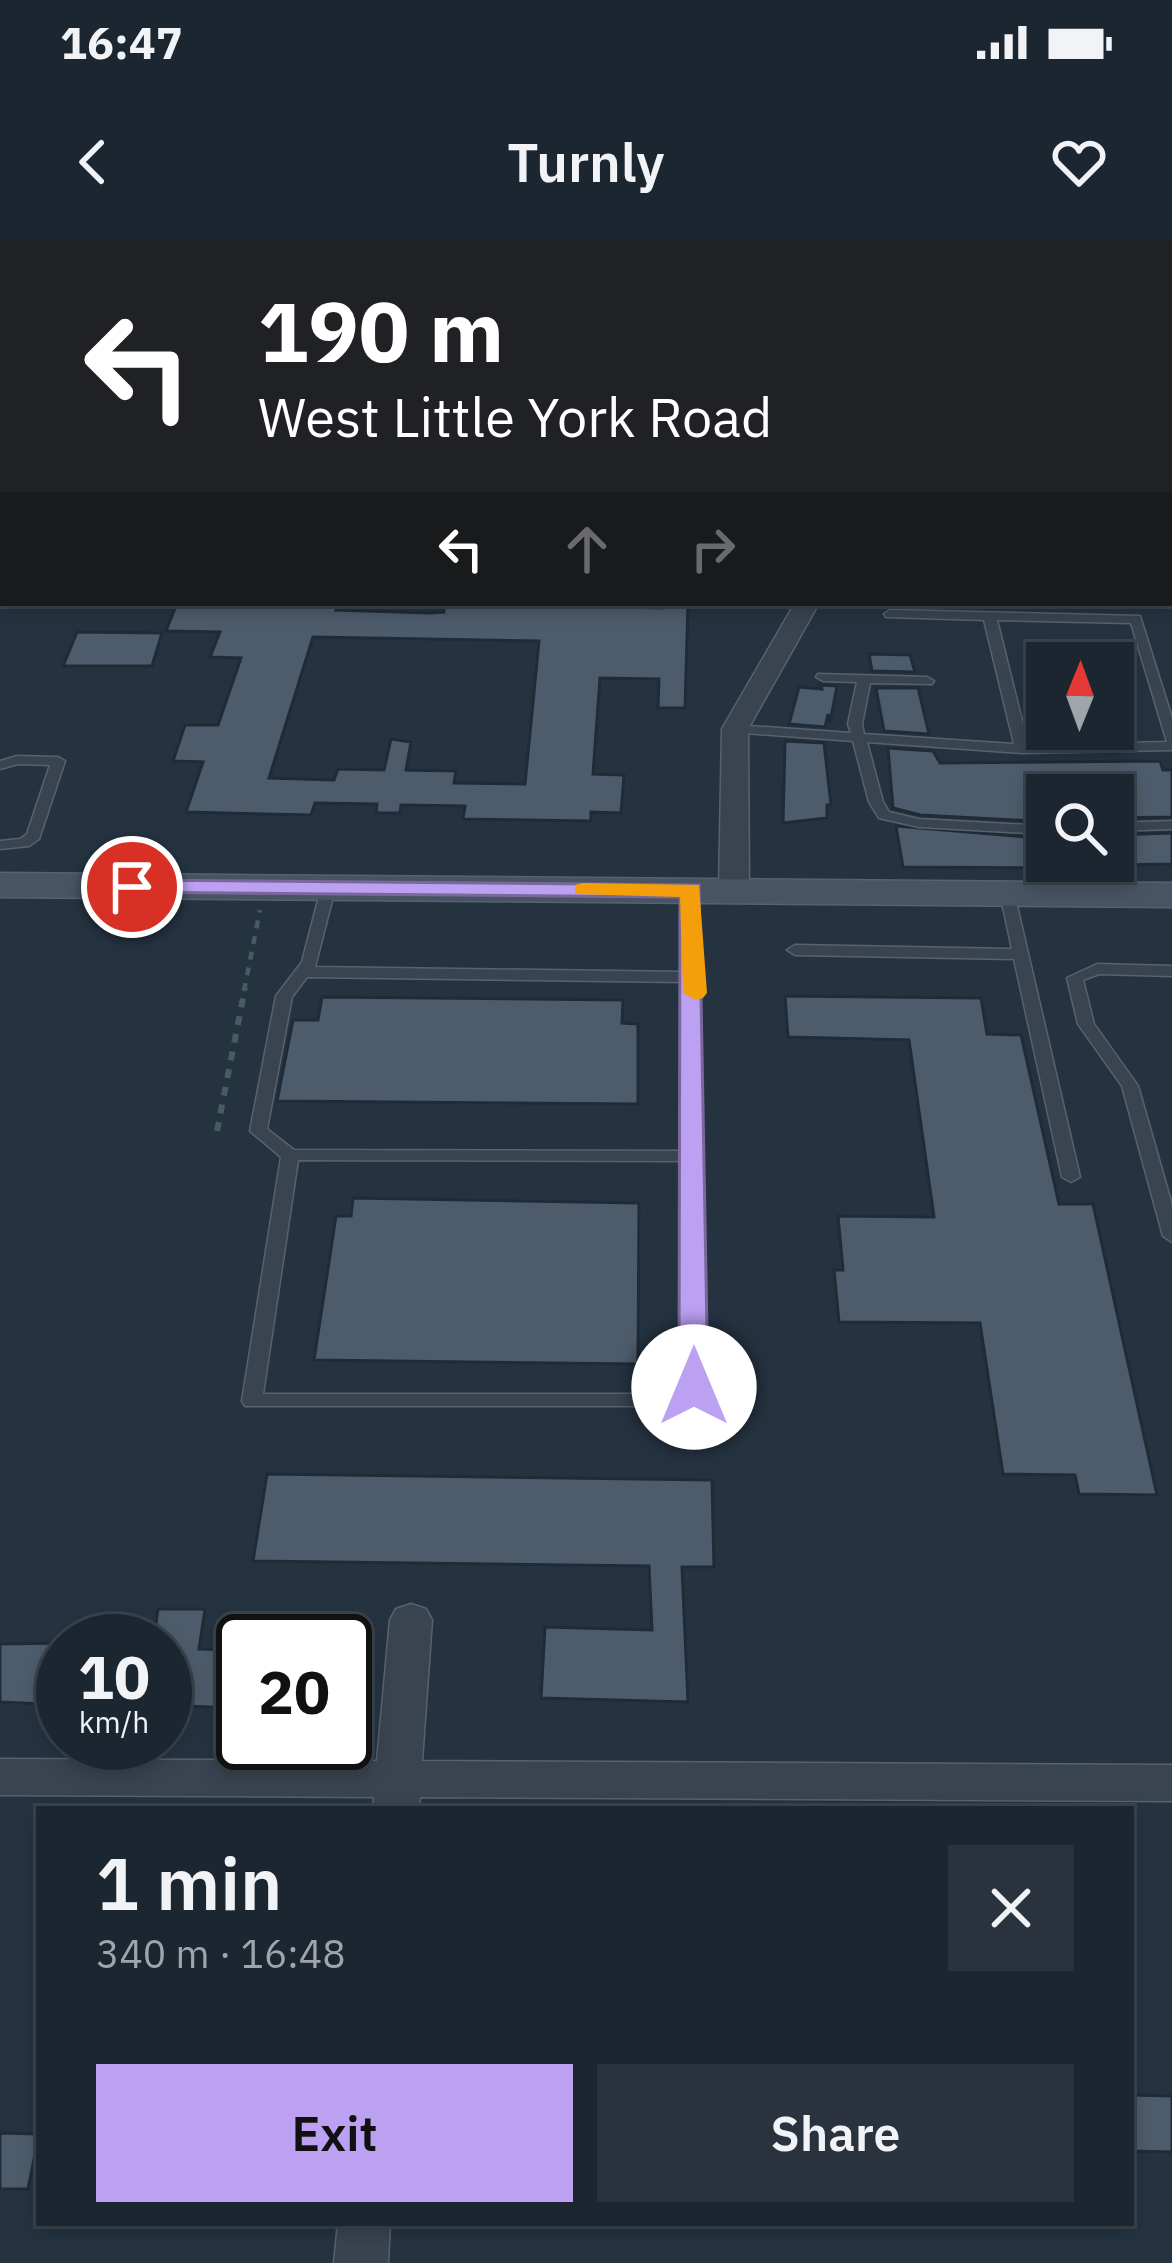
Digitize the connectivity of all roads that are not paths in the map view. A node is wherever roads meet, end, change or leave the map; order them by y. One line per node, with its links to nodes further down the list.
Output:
1 (805, 606): 7 (street)
2 (890, 614): 3 (lane)
3 (990, 617): 9 (lane); 10 (lane)
4 (823, 677): 5 (lane)
5 (864, 679): 6 (lane); 8 (lane)
6 (927, 681)
7 (735, 729): 8 (lane); 20 (street)
8 (861, 738): 10 (lane); 14 (lane)
9 (1172, 743): 10 (lane)
10 (1022, 749)
11 (0, 765): 16 (lane)
12 (1172, 825): 13 (lane)
13 (1134, 826)
14 (1026, 829)
15 (0, 834): 16 (lane)
16 (1, 845)
17 (0, 885): 18 (street)
18 (328, 889): 19 (street); 26 (lane)
19 (692, 890): 20 (street); 27 (lane)
20 (734, 890): 21 (street)
21 (1007, 893): 22 (street); 24 (lane)
22 (1172, 895)
23 (795, 950): 24 (lane)
24 (1021, 954): 30 (lane)
25 (1172, 970): 31 (lane)
26 (303, 972): 27 (lane); 28 (lane)
27 (695, 977): 29 (lane)
28 (290, 1155): 29 (lane); 29 (lane)
29 (694, 1156)
30 (1071, 1177)
31 (1172, 1236)
32 (411, 1620): 35 (street)
33 (0, 1777): 35 (street)
34 (1172, 1783): 35 (street)
35 (398, 1794)
36 (364, 2226): 37 (street)
37 (361, 2263)

